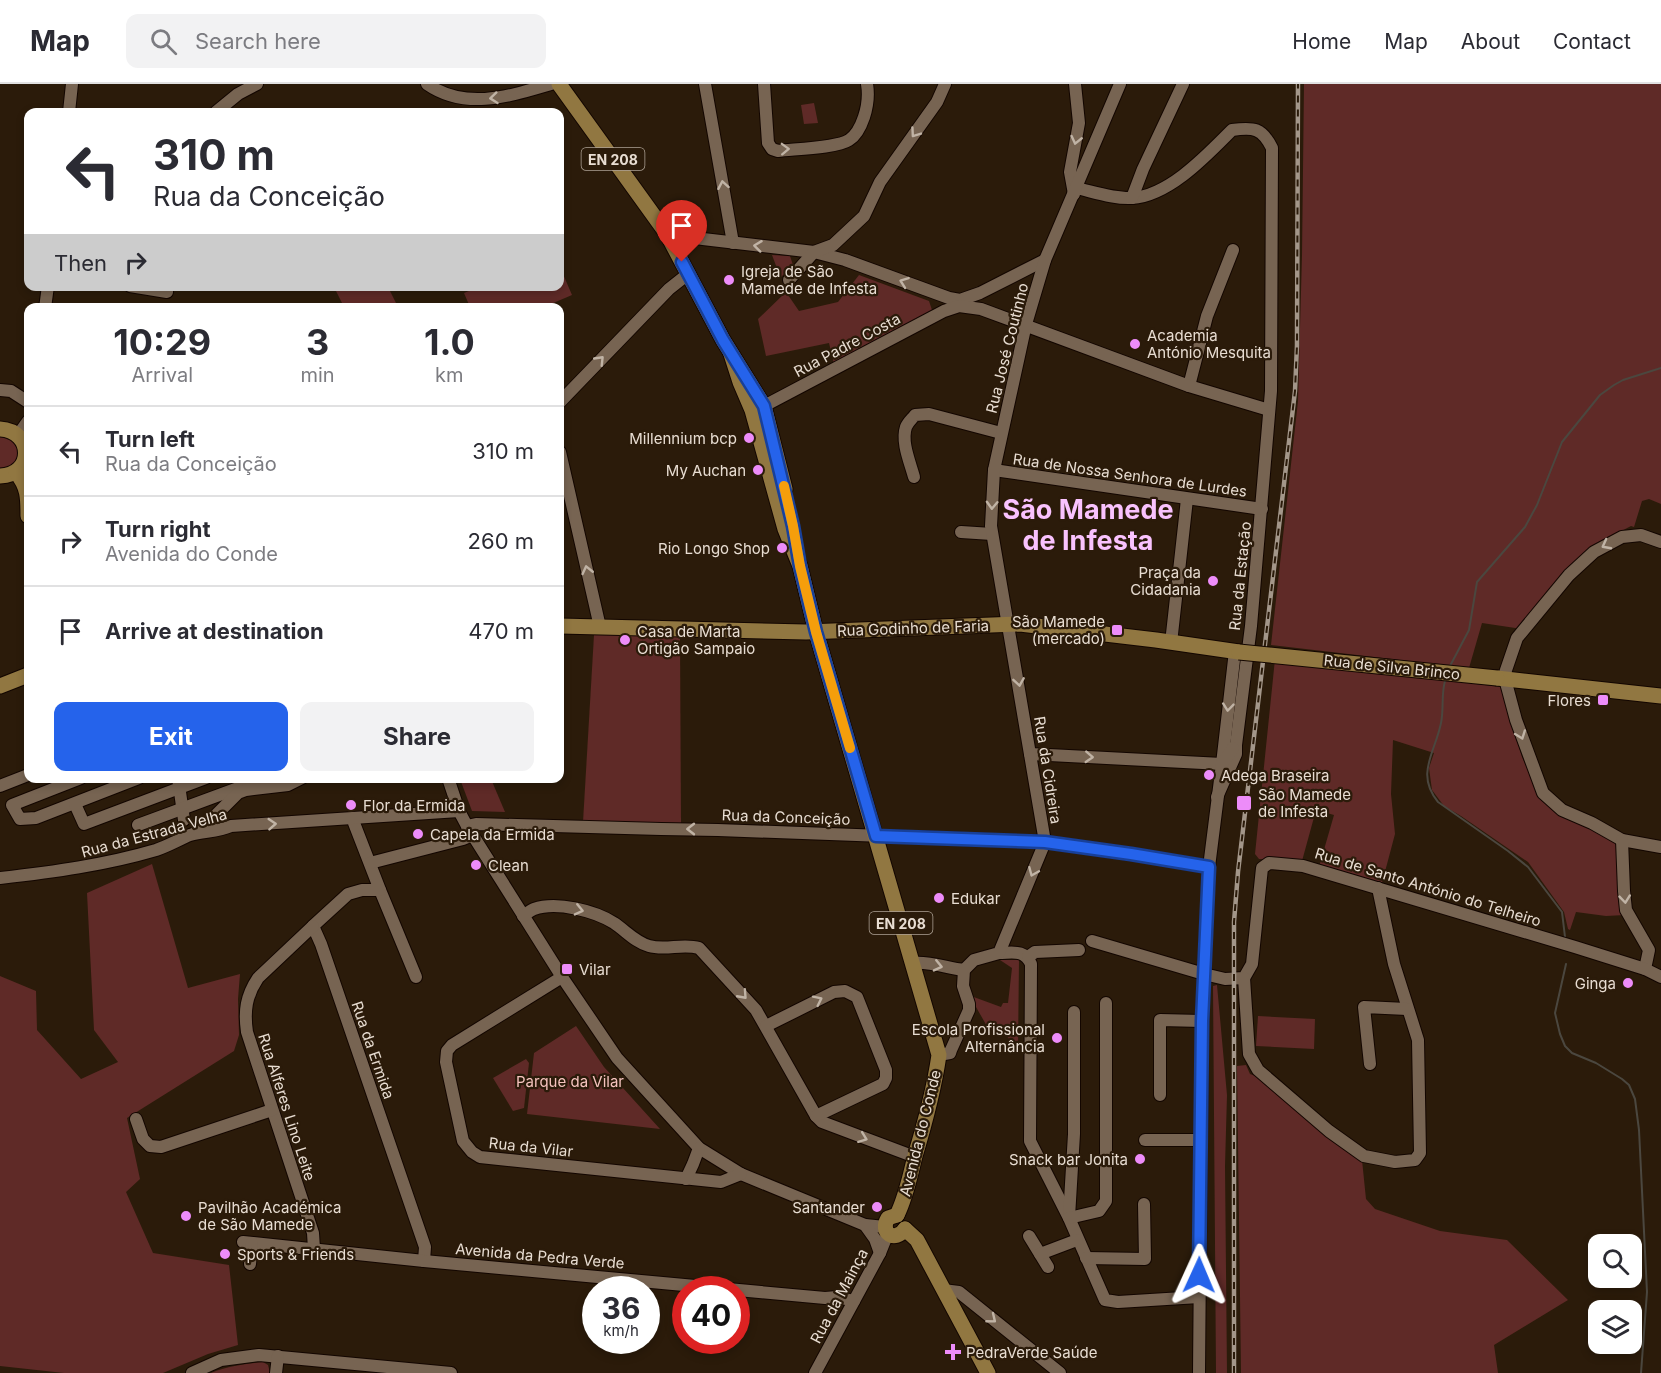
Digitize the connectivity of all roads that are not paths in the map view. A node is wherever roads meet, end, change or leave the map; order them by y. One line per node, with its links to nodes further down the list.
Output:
1 (72, 84): 13 (street)
2 (256, 84): 14 (street)
3 (427, 84): 4 (street, one-way to 3)
4 (551, 84)
5 (559, 84): 17 (main road, EN 208)
6 (705, 84): 19 (street, one-way to 6)
7 (764, 84): 8 (street, one-way to 8)
8 (867, 84)
9 (945, 84): 22 (street, one-way to 22)
10 (1075, 84): 15 (street, Rua José Coutinho, one-way to 15)
11 (1120, 84): 15 (street)
12 (1183, 84): 16 (street)
13 (69, 108)
14 (221, 108)
15 (1075, 191): 16 (street); 23 (street, Rua José Coutinho)
16 (1132, 198): 39 (street, Rua da Estação)
17 (667, 234): 18 (street); 20 (main road, Avenida do Conde / EN 208)
18 (703, 239): 19 (street); 20 (street)
19 (733, 243): 22 (street, one-way to 19)
20 (675, 250): 24 (main road, Avenida do Conde / EN 208)
21 (1233, 250): 34 (street)
22 (814, 252): 25 (street); 27 (street, one-way to 22)
23 (1045, 260): 26 (street, Rua Padre Costa); 31 (street, Rua José Coutinho)
24 (688, 274): 32 (main road, Avenida do Conde / EN 208); 36 (street, one-way to 24)
25 (789, 280)
26 (980, 293): 28 (street, Rua Padre Costa); 29 (street)
27 (942, 296): 28 (street); 30 (street)
28 (960, 303): 29 (street); 30 (street, Rua Padre Costa)
29 (981, 309): 31 (street)
30 (944, 311): 38 (street, Rua Padre Costa)
31 (1026, 324): 34 (street); 42 (street, Rua José Coutinho)
32 (731, 354): 33 (main road, Avenida do Conde / EN 208); 38 (main road, Avenida do Conde / EN 208)
33 (740, 382): 38 (street, Avenida do Conde); 57 (main road, Avenida do Conde / EN 208)
34 (1189, 386): 39 (street)
35 (0, 390): 37 (street)
36 (564, 398)
37 (24, 399)
38 (764, 406): 57 (main road, Avenida do Conde / EN 208)
39 (1269, 410): 53 (street, Rua da Estação)
40 (24, 427): 43 (street)
41 (0, 429): 43 (main road)
42 (1001, 433): 47 (street, Rua José Coutinho); 50 (street)
43 (18, 435): 44 (main road)
44 (24, 444)
45 (24, 462): 48 (main road)
46 (564, 470): 60 (street, one-way to 46)
47 (994, 470): 52 (street, Rua de Nossa Senhora de Lurdes); 55 (street, Rua José Coutinho, one-way to 55)
48 (16, 472): 49 (main road); 51 (main road)
49 (0, 476)
50 (914, 477)
51 (24, 484)
52 (1187, 499): 53 (street, Rua de Nossa Senhora de Lurdes); 63 (street)
53 (1262, 509): 69 (street, Rua da Estação)
54 (961, 532): 55 (street)
55 (992, 534): 58 (street, Rua José Coutinho)
56 (1661, 542): 66 (street, one-way to 66)
57 (800, 566): 61 (main road, Avenida do Conde / EN 208)
58 (1009, 624): 61 (main road, Rua Godinho de Faria); 62 (main road, Rua Godinho de Faria); 70 (street, Rua da Cidreira, one-way to 70)
59 (564, 626): 60 (main road, Rua Godinho de Faria)
60 (600, 627): 61 (main road, Rua Godinho de Faria)
61 (816, 632): 90 (main road, Avenida do Conde / EN 208)
62 (1123, 636): 63 (main road, Rua de Silva Brinco)
63 (1171, 643): 64 (main road, Rua de Silva Brinco)
64 (1237, 651): 66 (main road, Rua de Silva Brinco, bridge); 71 (street, Rua da Estação, one-way to 71)
65 (24, 677): 67 (main road)
66 (1501, 678): 68 (main road, Rua de Silva Brinco); 91 (street, one-way to 91)
67 (0, 686)
68 (1661, 696)
69 (1236, 745): 71 (street, Rua da Estação); 80 (street, Rua da Estação)
70 (1030, 754): 71 (street, one-way to 71); 92 (street, Rua da Cidreira)
71 (1222, 764): 80 (street, Rua da Estação)
72 (24, 777): 79 (street)
73 (68, 783): 81 (street)
74 (127, 783): 81 (street)
75 (178, 783): 81 (street); 84 (street)
76 (253, 783): 84 (street)
77 (290, 783): 82 (street)
78 (450, 783): 83 (street)
79 (0, 786)
80 (1217, 797): 95 (street, Rua da Estação)
81 (75, 804)
82 (223, 808): 87 (street); 89 (street)
83 (459, 811): 85 (street, Rua da Estrada Velha); 88 (street)
84 (183, 815): 86 (street)
85 (354, 818): 87 (street, Rua da Estrada Velha, one-way to 85); 94 (street)
86 (138, 825)
87 (231, 826): 89 (street, Rua da Estrada Velha)
88 (470, 830): 90 (street, Rua da Conceição, one-way to 88); 94 (street, Rua da Conceição); 99 (street)
89 (193, 834): 96 (street, Rua da Estrada Velha)
90 (876, 836): 92 (street, Rua da Conceição); 105 (main road, Avenida do Conde / EN 208)
91 (1622, 840): 93 (street); 106 (street, one-way to 106)
92 (1045, 842): 95 (street, Rua da Conceição); 103 (street, Rua da Cidreira, one-way to 103)
93 (1661, 847)
94 (370, 863): 98 (street)
95 (1209, 867): 108 (street, Rua da Estação)
96 (0, 878)
97 (1378, 888): 106 (street, Rua de Santo António do Telheiro); 112 (street, Rua de Santo António do Telheiro); 114 (street)
98 (380, 890): 100 (street); 109 (street)
99 (523, 916): 110 (street); 117 (street, one-way to 117)
100 (313, 926): 121 (street, Rua Alferes Lino Leite); 142 (street, Rua da Ermida)
101 (1092, 941): 108 (street)
102 (1078, 951): 104 (street)
103 (999, 953): 104 (street); 107 (street)
104 (1028, 957): 132 (street)
105 (913, 963): 107 (street, one-way to 107); 118 (main road, Avenida do Conde / EN 208)
106 (1645, 969): 111 (street, Rua de Santo António do Telheiro)
107 (964, 970): 118 (street)
108 (1204, 974): 112 (street); 116 (street, Rua da Estação)
109 (416, 977)
110 (562, 977): 126 (street); 129 (street, Rua da Vilar)
111 (1661, 977)
112 (1244, 978): 114 (street)
113 (1106, 1003): 132 (street)
114 (1407, 1009): 119 (street)
115 (1074, 1012): 132 (street)
116 (1202, 1021): 120 (street); 125 (street, Rua da Estação)
117 (766, 1026): 122 (street); 122 (street, one-way to 122)
118 (939, 1055): 127 (main road, Avenida do Conde / EN 208)
119 (1370, 1064)
120 (1160, 1095)
121 (272, 1110): 123 (street); 138 (street, Rua Alferes Lino Leite)
122 (816, 1116): 127 (street, one-way to 127)
123 (136, 1119)
124 (1145, 1140): 125 (street)
125 (1200, 1140): 146 (street, Rua da Estação)
126 (699, 1148): 128 (street); 129 (street)
127 (915, 1156): 131 (main road, Avenida do Conde / EN 208)
128 (741, 1174): 129 (street, Rua da Vilar); 133 (street)
129 (686, 1179)
130 (1144, 1204): 141 (street)
131 (897, 1215): 134 (main road); 135 (main road)
132 (1069, 1218): 137 (street)
133 (866, 1225): 135 (street); 139 (street)
134 (905, 1229): 135 (main road); 145 (main road)
135 (886, 1230): 139 (street, Rua da Mainça)
136 (1029, 1236): 140 (street)
137 (1077, 1240): 140 (street); 141 (street)
138 (314, 1249): 142 (street, Avenida da Pedra Verde); 143 (street, Avenida da Pedra Verde)
139 (880, 1253): 148 (street, Rua da Mainça)
140 (1040, 1254): 144 (street)
141 (1086, 1258): 146 (street)
142 (424, 1261): 147 (street, Avenida da Pedra Verde)
143 (250, 1264)
144 (1048, 1267)
145 (943, 1290): 157 (main road); 158 (street, one-way to 158)
146 (1199, 1297): 159 (street, Rua da Estação)
147 (825, 1298): 148 (street, Avenida da Pedra Verde); 149 (street)
148 (854, 1301): 149 (street, Rua da Mainça)
149 (846, 1315): 156 (street, Rua da Mainça)
150 (278, 1356): 151 (street); 153 (street); 154 (street)
151 (349, 1368): 152 (street)
152 (392, 1370): 155 (street)
153 (192, 1373)
154 (276, 1373)
155 (451, 1373)
156 (815, 1373)
157 (988, 1373)
158 (1060, 1373)
159 (1199, 1373)

